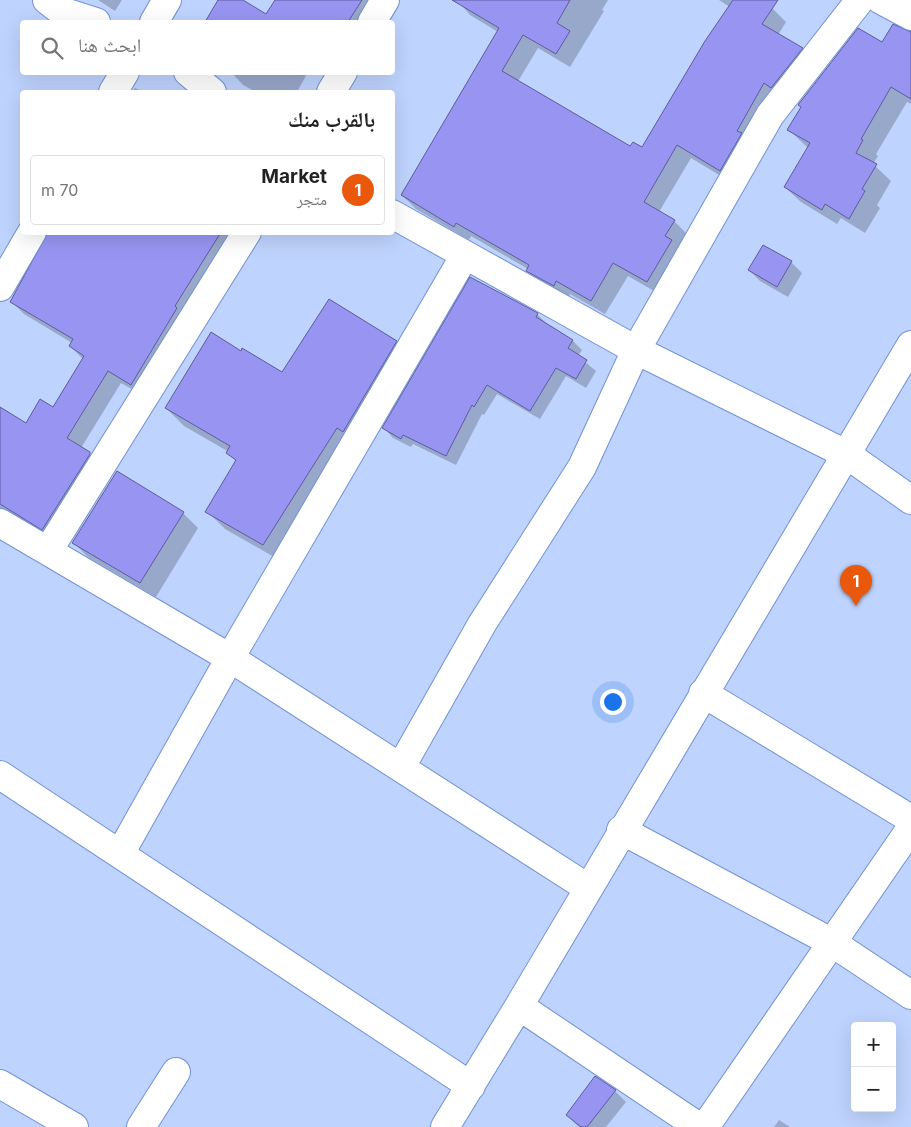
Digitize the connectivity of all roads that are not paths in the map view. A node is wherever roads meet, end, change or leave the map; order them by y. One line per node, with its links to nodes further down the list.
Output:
1 (47, 0): 7 (street)
2 (168, 0): 8 (street)
3 (385, 0): 9 (street)
4 (860, 0): 22 (street)
5 (881, 0): 6 (street)
6 (911, 16)
7 (90, 20)
8 (155, 20)
9 (373, 20)
10 (123, 75): 13 (street)
11 (192, 75): 14 (street)
12 (341, 75): 15 (street)
13 (115, 90)
14 (210, 90)
15 (332, 90)
16 (395, 216): 19 (street)
17 (30, 235): 20 (street)
18 (245, 235): 26 (street)
19 (465, 255): 22 (street); 27 (street)
20 (0, 287)
21 (911, 345): 23 (street)
22 (636, 350): 23 (street); 29 (street)
23 (846, 454): 24 (street); 28 (street)
24 (911, 500)
25 (0, 523): 26 (street)
26 (48, 551): 27 (street)
27 (230, 658): 29 (street); 34 (street)
28 (703, 693): 31 (street); 33 (street)
29 (401, 767): 35 (street)
30 (0, 776): 34 (street)
31 (911, 819)
32 (911, 828): 36 (street)
33 (622, 830): 35 (street); 36 (street)
34 (120, 854): 41 (street)
35 (588, 888): 38 (street)
36 (832, 942): 37 (street); 46 (street)
37 (911, 995)
38 (519, 1006): 41 (street); 45 (street)
39 (176, 1072): 44 (street)
40 (0, 1084): 43 (street)
41 (471, 1086): 42 (street)
42 (453, 1124)
43 (74, 1127)
44 (141, 1127)
45 (699, 1127)
46 (705, 1127)

